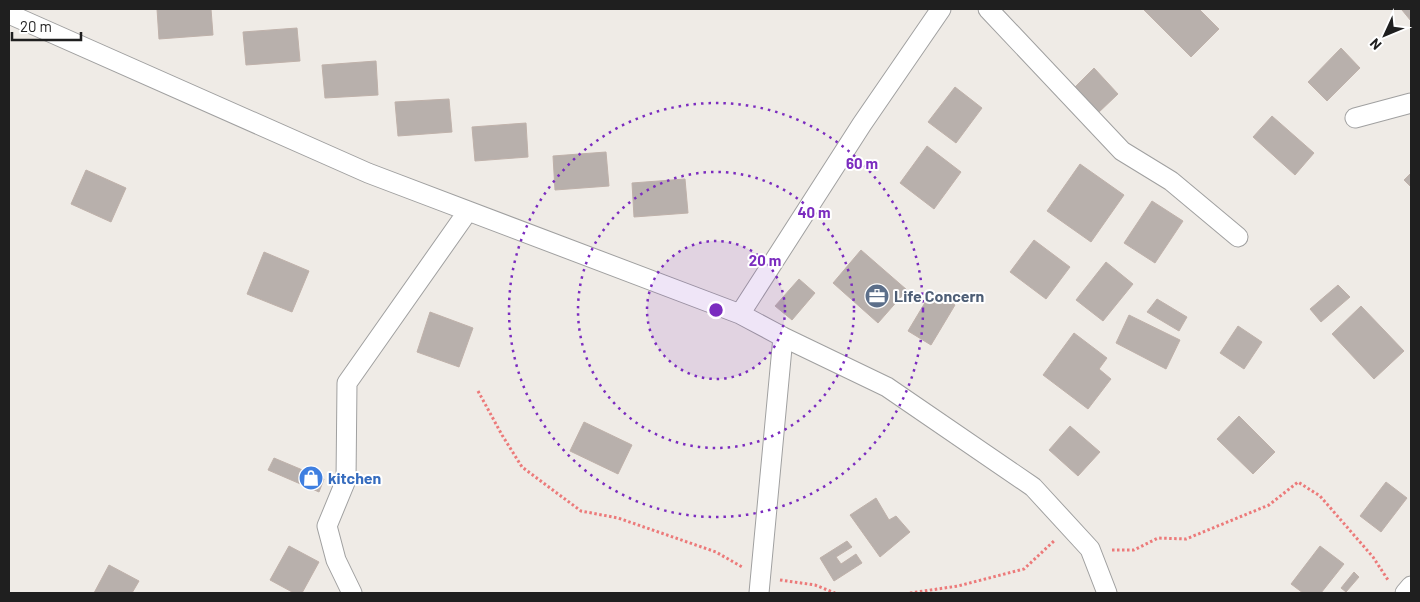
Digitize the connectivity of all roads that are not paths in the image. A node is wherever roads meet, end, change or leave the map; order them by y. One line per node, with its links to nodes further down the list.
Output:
1 (941, 9): 8 (street)
2 (988, 9): 7 (street)
3 (9, 14): 6 (street)
4 (1411, 103): 5 (street)
5 (1355, 118)
6 (468, 211): 8 (street); 13 (street)
7 (1238, 237)
8 (740, 314): 9 (street)
9 (783, 337): 10 (street); 14 (street)
10 (760, 586)
11 (1411, 586): 12 (street)
12 (1398, 590)
13 (352, 593)
14 (1107, 593)

